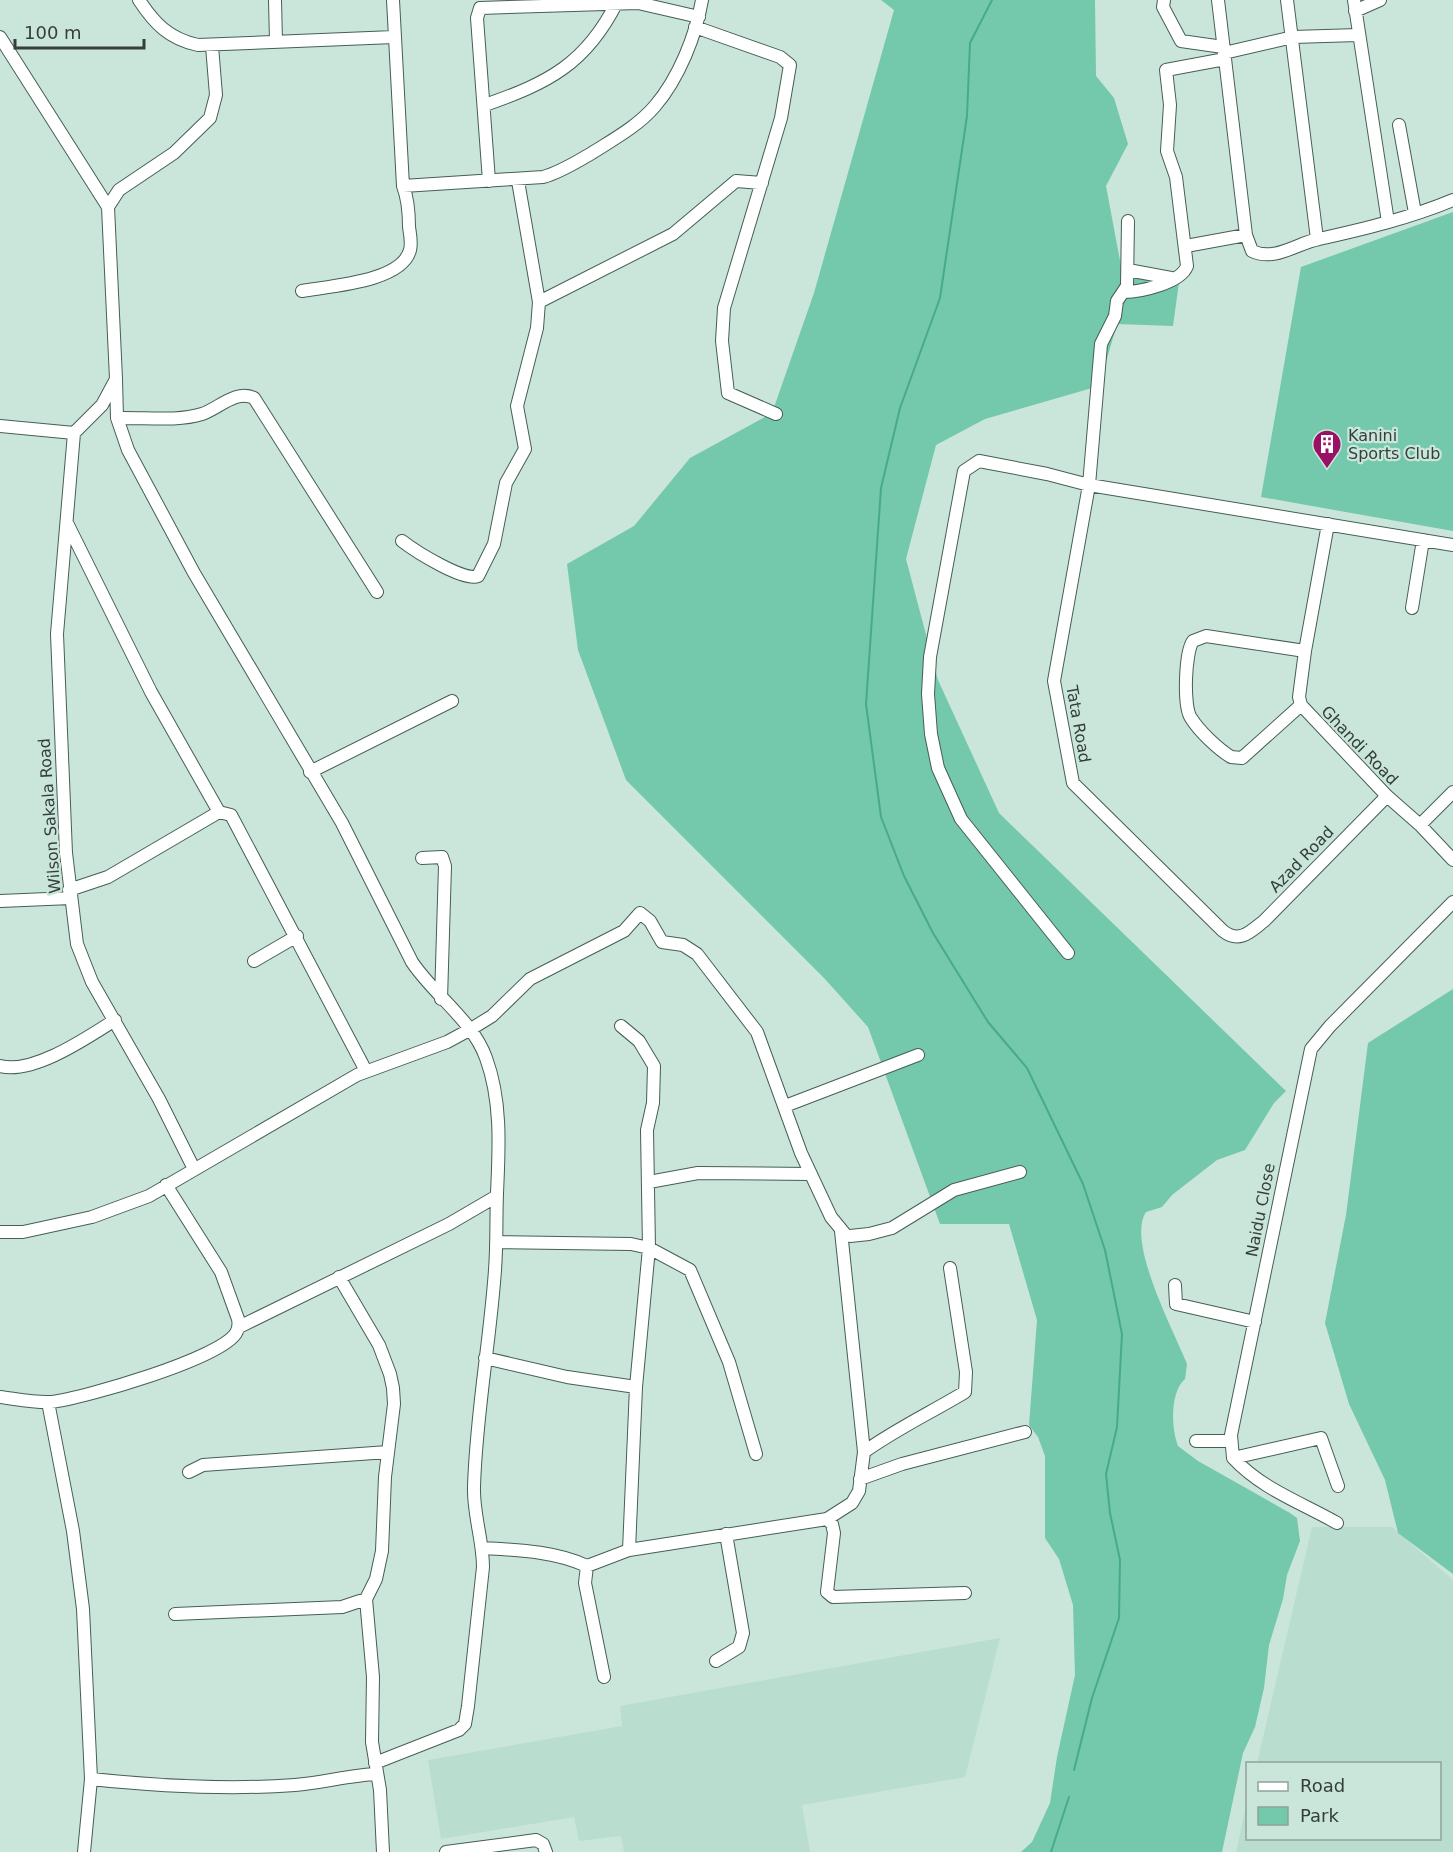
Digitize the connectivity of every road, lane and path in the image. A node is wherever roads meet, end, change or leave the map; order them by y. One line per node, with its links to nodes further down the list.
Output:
1 (139, 0): 17 (street)
2 (275, 0): 16 (street)
3 (393, 0): 14 (street)
4 (702, 0): 11 (street)
5 (1164, 0): 18 (street)
6 (1218, 0): 18 (street)
7 (1287, 0): 15 (street)
8 (1380, 0): 10 (street)
9 (617, 2): 11 (street); 19 (street); 19 (street)
10 (1355, 5): 12 (street)
11 (697, 22): 22 (street); 23 (street)
12 (1358, 35): 15 (street); 29 (street)
13 (0, 36): 26 (street)
14 (394, 37): 16 (street); 24 (street)
15 (1293, 37): 18 (street); 31 (street)
16 (276, 42): 17 (street)
17 (212, 46): 26 (street)
18 (1224, 53): 30 (street); 32 (street)
19 (485, 105): 21 (street)
20 (1399, 124): 27 (street)
21 (489, 181): 22 (street); 24 (street)
22 (518, 181): 37 (street)
23 (762, 183): 37 (street); 39 (street)
24 (402, 186): 35 (street)
25 (1453, 200): 27 (street)
26 (108, 207): 38 (street)
27 (1415, 213): 29 (street)
28 (1128, 221): 33 (street, Tata Road)
29 (1388, 222): 31 (street)
30 (1246, 235): 31 (street); 32 (street)
31 (1317, 239)
32 (1186, 246): 34 (street)
33 (1128, 270): 34 (street); 36 (street, Tata Road)
34 (1175, 278): 36 (street)
35 (302, 291)
36 (1124, 292): 43 (street, Tata Road)
37 (538, 302): 47 (street)
38 (116, 378): 40 (street); 42 (street)
39 (776, 414)
40 (117, 418): 49 (street); 54 (street)
41 (0, 426): 42 (street)
42 (74, 433): 44 (street, Wilson Sakala Road)
43 (1089, 485): 45 (street); 65 (street, Tata Road); 66 (street)
44 (67, 523): 57 (street); 61 (street, Wilson Sakala Road)
45 (1328, 524): 46 (street); 51 (street, Ghandi Road)
46 (1423, 540): 48 (street); 50 (street)
47 (402, 541)
48 (1453, 545)
49 (378, 592)
50 (1412, 608)
51 (1305, 651): 53 (street, Ghandi Road); 53 (street)
52 (452, 702): 54 (street)
53 (1301, 705): 56 (street, Ghandi Road)
54 (310, 772): 68 (street)
55 (1453, 792): 58 (street)
56 (1387, 796): 58 (street, Ghandi Road); 65 (street, Azad Road)
57 (219, 812): 61 (street); 64 (street)
58 (1420, 825): 60 (street, Ghandi Road)
59 (422, 858): 68 (street)
60 (1453, 860)
61 (70, 894): 62 (street); 69 (street, Wilson Sakala Road)
62 (0, 901)
63 (1453, 902): 89 (street, Naidu Close)
64 (297, 936): 67 (street); 74 (street)
65 (1236, 937)
66 (1068, 953)
67 (254, 961)
68 (441, 999): 71 (street)
69 (116, 1020): 73 (street); 76 (street, Wilson Sakala Road)
70 (621, 1026): 79 (street)
71 (471, 1029): 74 (street); 75 (street); 81 (street)
72 (918, 1055): 75 (street)
73 (0, 1066)
74 (366, 1071): 76 (street)
75 (785, 1106): 78 (street)
76 (194, 1169): 80 (street)
77 (1020, 1172): 82 (street)
78 (810, 1174): 79 (street); 82 (street)
79 (649, 1182): 85 (street)
80 (166, 1185): 83 (street); 90 (street)
81 (497, 1196): 84 (street); 87 (street)
82 (841, 1231): 99 (street)
83 (0, 1232)
84 (496, 1242): 85 (street); 91 (street)
85 (649, 1248): 92 (street); 100 (street)
86 (950, 1268): 99 (street)
87 (339, 1277): 90 (street); 98 (street)
88 (1176, 1285): 89 (street)
89 (1255, 1323): 97 (street, Naidu Close)
90 (239, 1327): 94 (street)
91 (485, 1358): 92 (street); 108 (street)
92 (636, 1387): 109 (street)
93 (0, 1397): 94 (street)
94 (48, 1402): 117 (street)
95 (1025, 1432): 103 (street)
96 (1197, 1441): 97 (street)
97 (1230, 1441): 101 (street, Naidu Close)
98 (388, 1452): 102 (street); 112 (street)
99 (864, 1452): 103 (street)
100 (756, 1454)
101 (1233, 1458): 104 (street); 106 (street)
102 (189, 1472)
103 (860, 1479): 105 (street)
104 (1338, 1486)
105 (827, 1519): 107 (street); 111 (street)
106 (1336, 1523)
107 (726, 1534): 109 (street); 114 (street)
108 (483, 1548): 110 (street); 116 (street)
109 (629, 1550): 110 (street)
110 (587, 1566): 115 (street)
111 (965, 1593)
112 (366, 1599): 113 (street); 116 (street)
113 (175, 1614)
114 (716, 1661)
115 (604, 1677)
116 (376, 1769): 117 (street); 119 (street)
117 (91, 1779): 118 (street)
118 (84, 1852)
119 (383, 1852)
120 (446, 1852): 121 (street)
121 (546, 1852)

